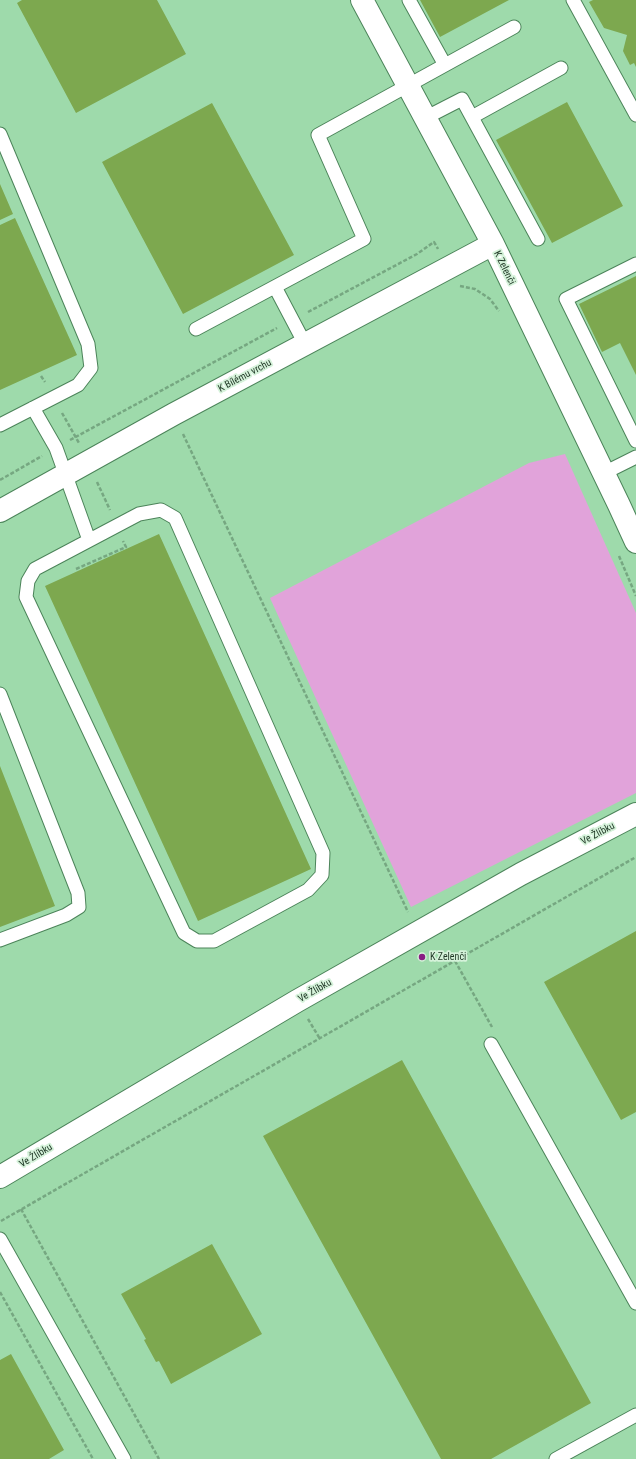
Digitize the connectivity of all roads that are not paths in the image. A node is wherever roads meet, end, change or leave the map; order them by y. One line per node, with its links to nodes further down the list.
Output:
1 (362, 0): 7 (street, K Zelenči)
2 (409, 0): 5 (lane)
3 (573, 0): 8 (lane)
4 (514, 27): 5 (lane)
5 (445, 65): 7 (lane)
6 (561, 68): 9 (lane)
7 (408, 86): 10 (street, K Zelenči); 15 (lane)
8 (636, 115)
9 (472, 117): 10 (lane); 12 (lane)
10 (425, 118): 13 (street, K Zelenči)
11 (0, 134): 18 (lane)
12 (538, 239)
13 (493, 244): 17 (street, K Bílému vrchu); 22 (street, K Zelenči)
14 (636, 264): 20 (lane)
15 (275, 287): 16 (lane); 17 (lane)
16 (196, 330)
17 (305, 344): 23 (street, K Bílému vrchu)
18 (33, 408): 19 (lane); 23 (lane)
19 (0, 425)
20 (636, 441)
21 (636, 457): 22 (lane)
22 (604, 473): 26 (street, K Zelenči)
23 (66, 474): 24 (street, K Bílému vrchu); 25 (lane)
24 (0, 511)
25 (89, 540): 25 (lane)
26 (636, 542)
27 (0, 694): 29 (lane)
28 (636, 814): 31 (street, Ve Žlíbku)
29 (0, 940)
30 (491, 1044): 33 (lane)
31 (0, 1177)
32 (0, 1240): 35 (lane)
33 (636, 1302)
34 (636, 1415): 36 (lane)
35 (124, 1459)
36 (556, 1459)

